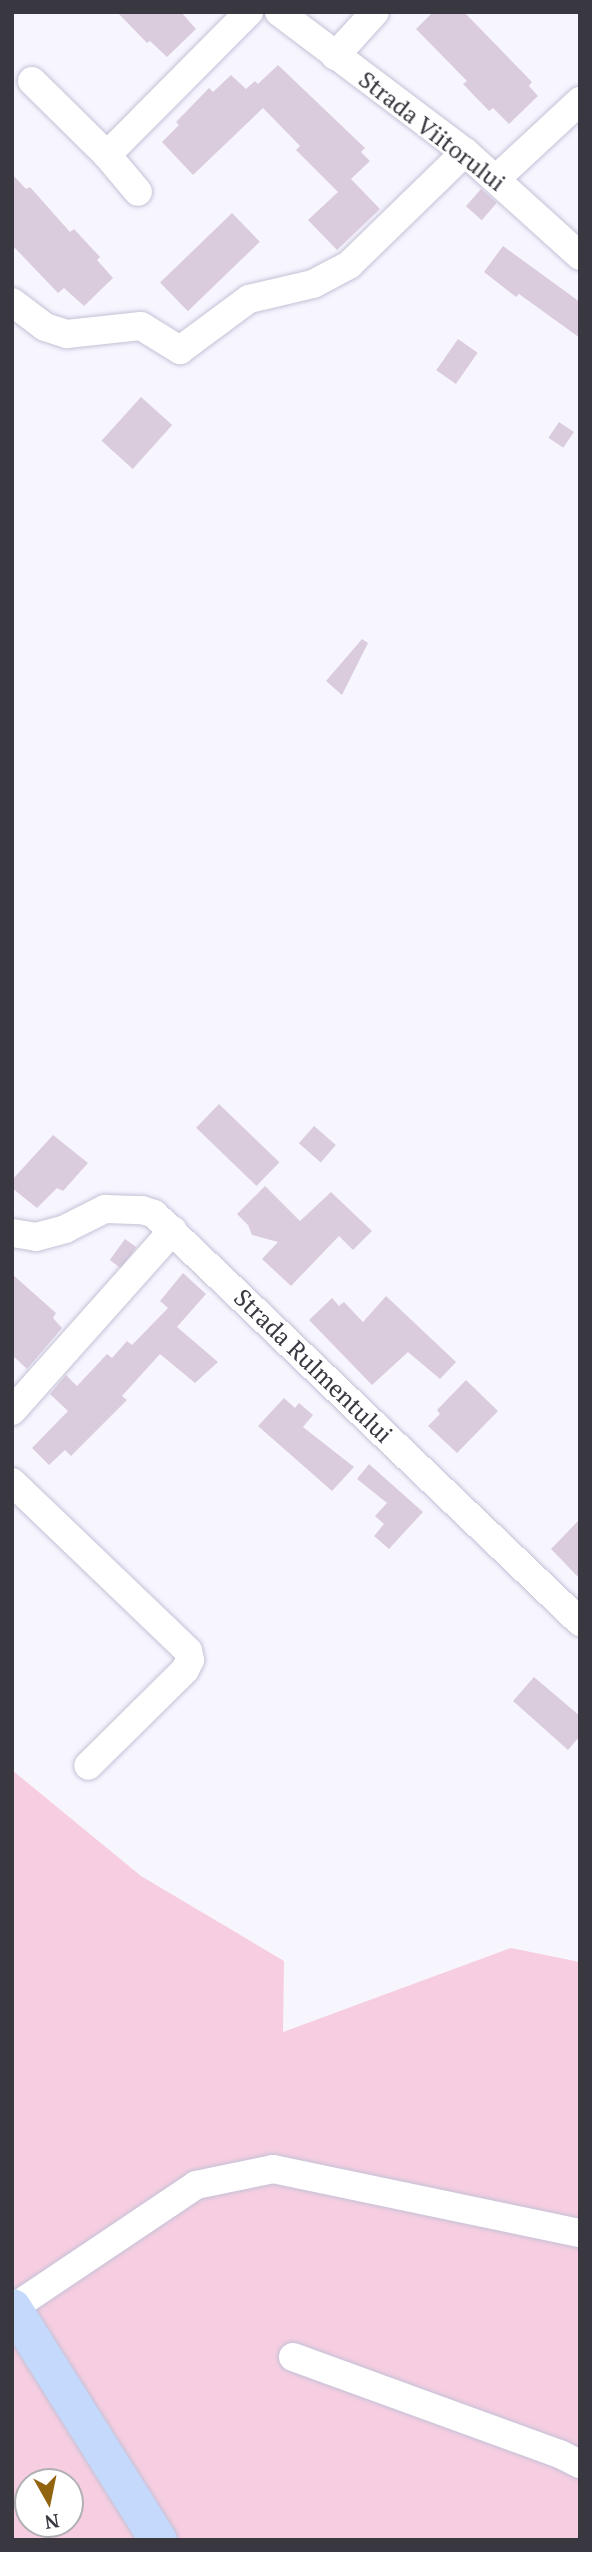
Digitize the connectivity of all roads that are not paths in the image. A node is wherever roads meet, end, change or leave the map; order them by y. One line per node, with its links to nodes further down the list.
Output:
1 (249, 12): 8 (street)
2 (279, 12): 4 (street, Strada Viitorului)
3 (375, 12): 4 (street)
4 (335, 56): 7 (street, Strada Viitorului)
5 (32, 81): 8 (street)
6 (580, 101): 9 (street)
7 (465, 152): 9 (street, Strada Viitorului); 12 (street)
8 (107, 155): 10 (street)
9 (495, 179): 11 (street, Strada Viitorului)
10 (138, 192)
11 (580, 256)
12 (12, 302)
13 (173, 1230): 14 (street, Strada Rulmentului); 15 (street); 17 (street, Strada Rulmentului)
14 (12, 1233)
15 (12, 1411)
16 (12, 1482): 18 (street)
17 (580, 1622)
18 (88, 1766)
19 (580, 2233): 20 (street)
20 (12, 2308): 23 (main road)
21 (293, 2357): 22 (street)
22 (580, 2464)
23 (159, 2540)

